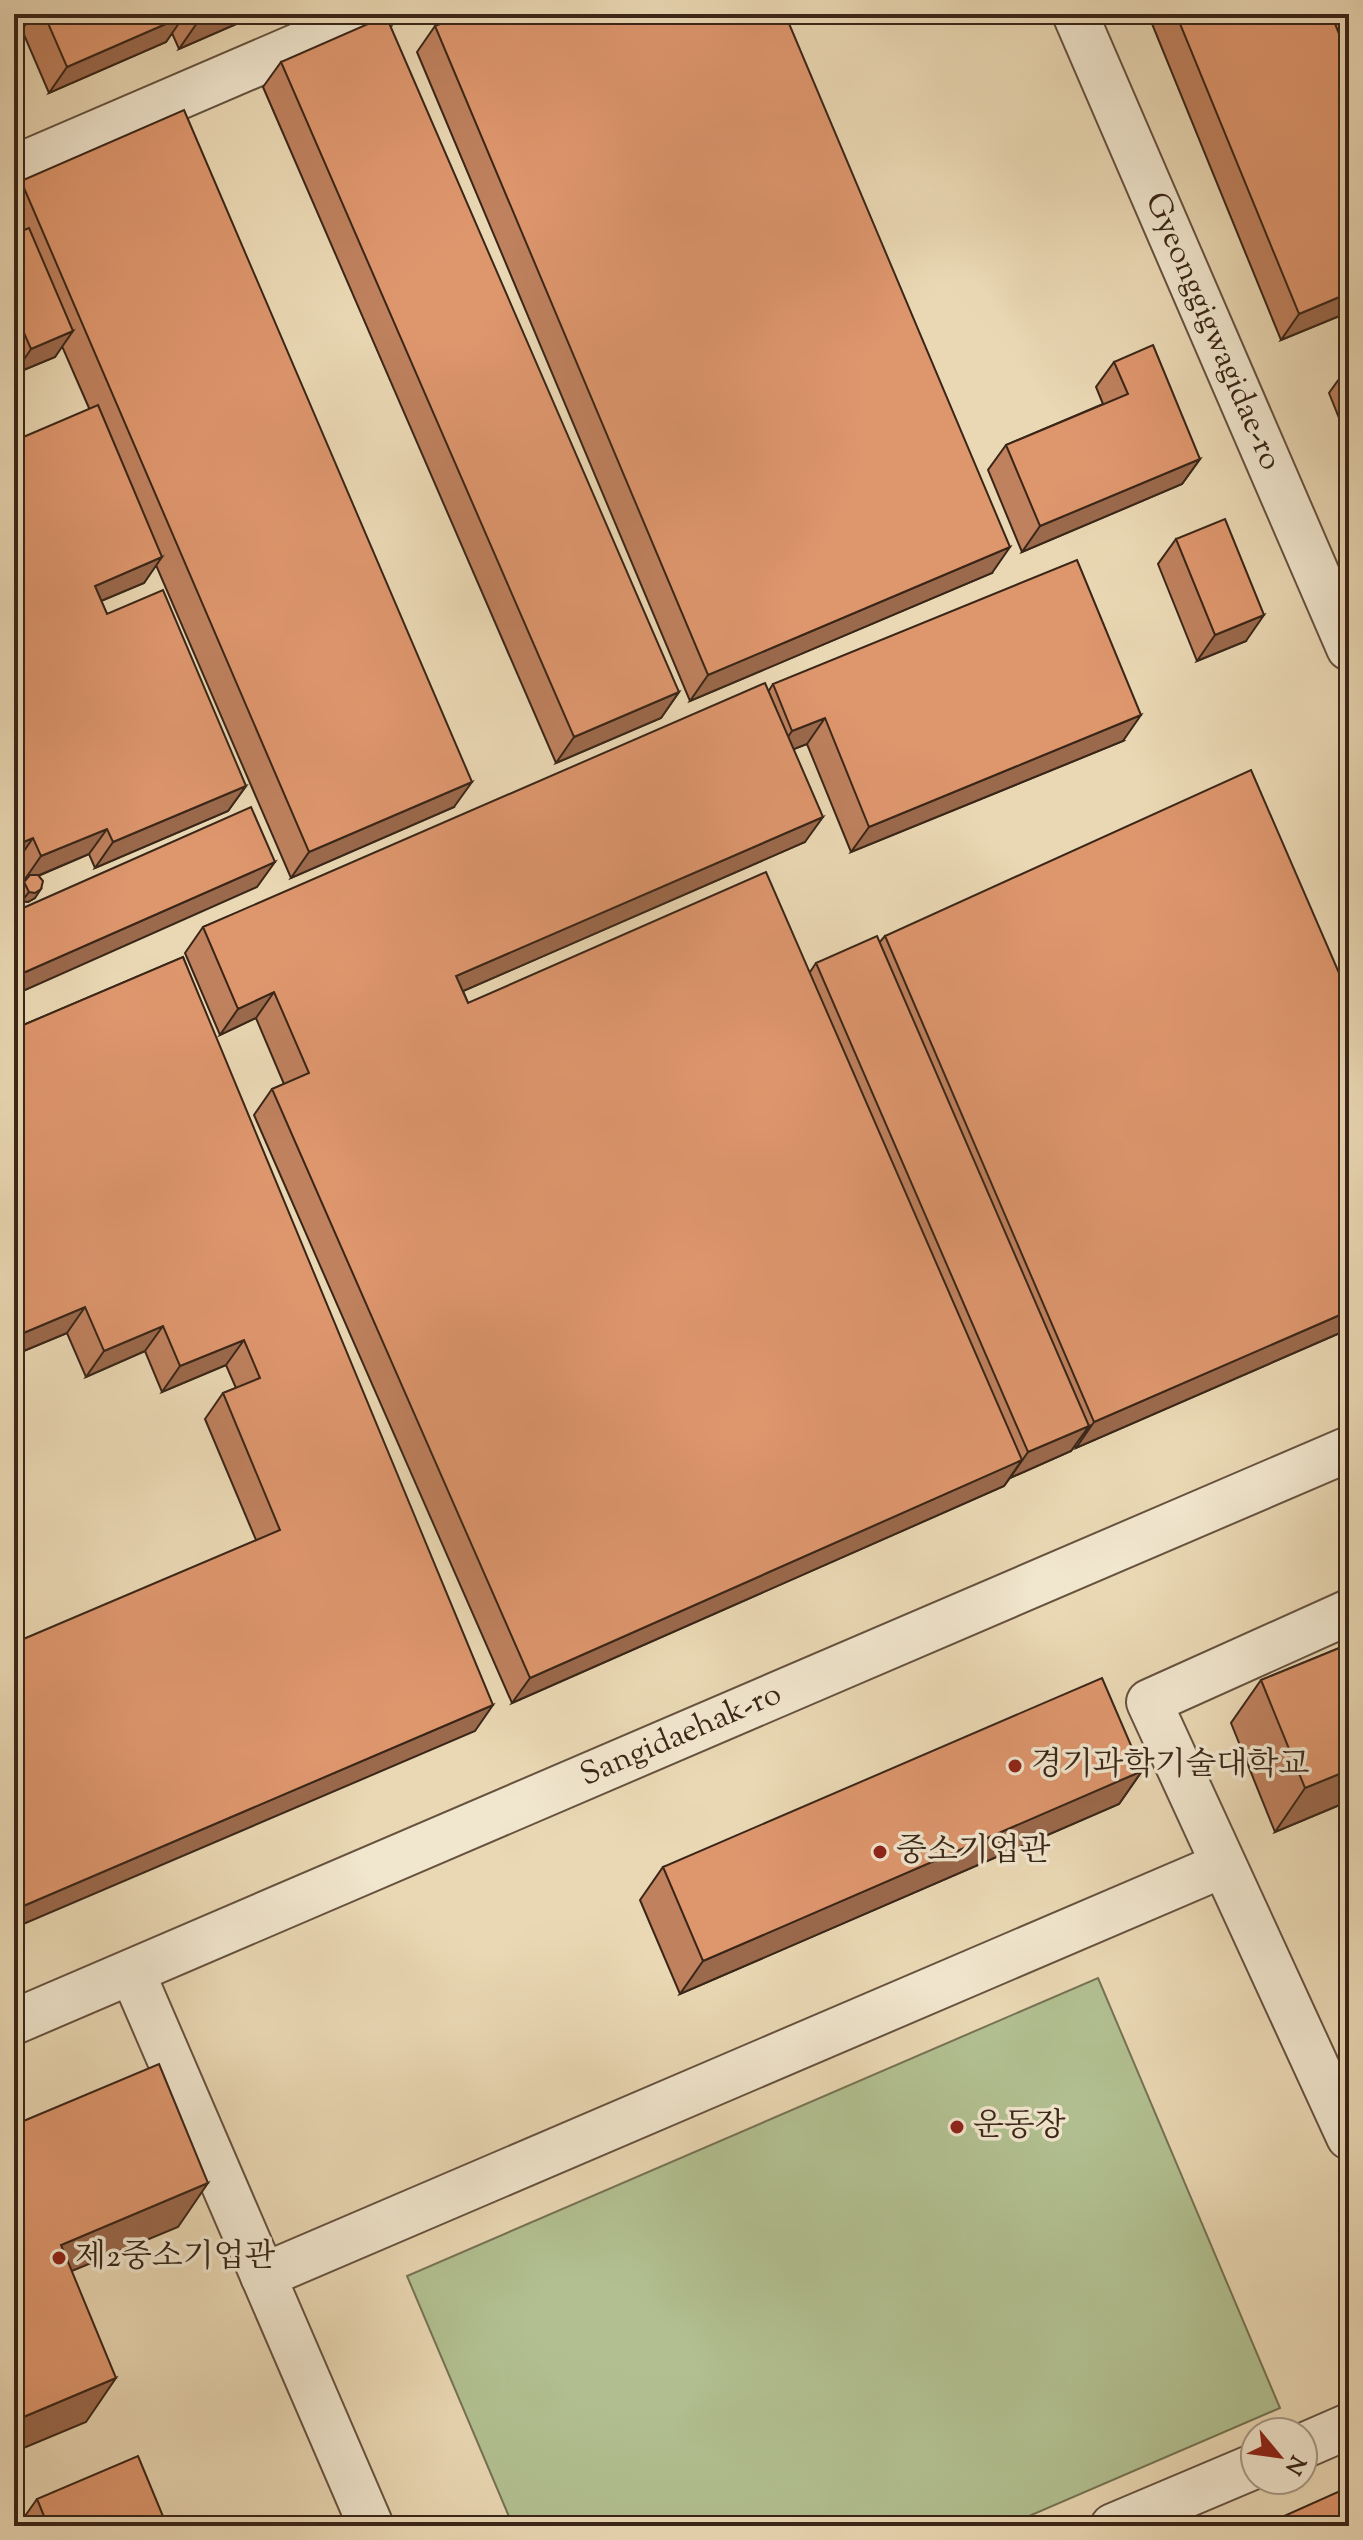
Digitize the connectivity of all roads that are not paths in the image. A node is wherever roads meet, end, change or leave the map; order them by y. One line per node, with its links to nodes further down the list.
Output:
1 (372, 14): 3 (street)
2 (1075, 14): 4 (street, Gyeonggigwagidae-ro)
3 (14, 168)
4 (1349, 648)
5 (1349, 1449): 8 (street, Sangidaehak-ro)
6 (1349, 1612): 7 (street)
7 (1223, 1865): 10 (street); 12 (street)
8 (132, 1972): 9 (street, Sangidaehak-ro); 12 (street)
9 (14, 2022)
10 (1333, 2061): 11 (street)
11 (1349, 2137)
12 (263, 2276): 16 (street)
13 (1349, 2426): 14 (street)
14 (1319, 2439)
15 (1239, 2473): 17 (street)
16 (371, 2526)
17 (1113, 2526)

